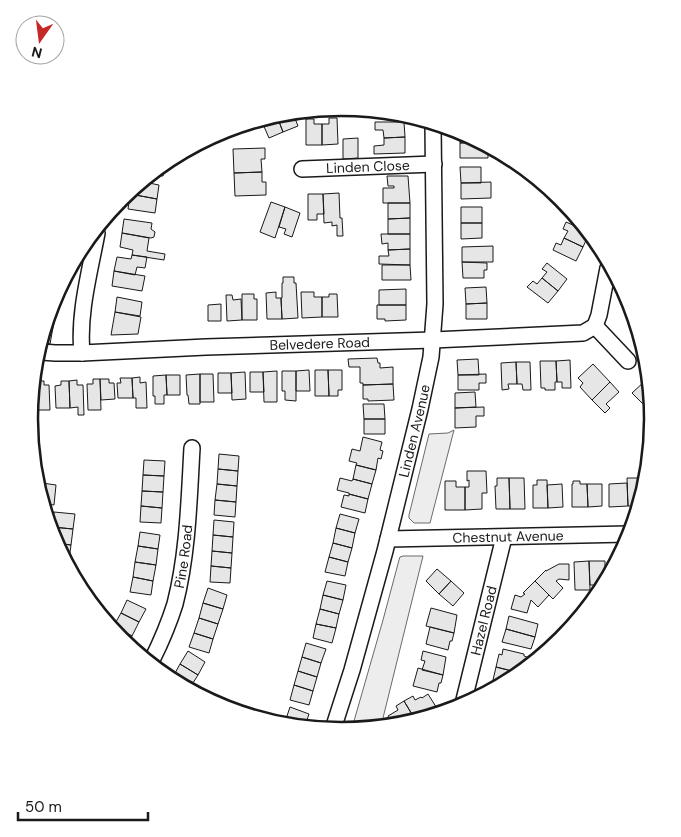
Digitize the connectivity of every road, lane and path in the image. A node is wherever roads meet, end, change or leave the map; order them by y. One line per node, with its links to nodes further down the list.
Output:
1 (433, 130): 2 (street, Linden Avenue)
2 (434, 164): 3 (street, Linden Close); 7 (street, Linden Avenue)
3 (302, 169)
4 (96, 240): 9 (street)
5 (607, 274): 6 (street)
6 (595, 326): 7 (street, Belvedere Road); 10 (street)
7 (433, 340): 9 (street, Belvedere Road); 14 (street, Linden Avenue)
8 (45, 352): 9 (street, Belvedere Road)
9 (82, 353)
10 (628, 361)
11 (192, 448): 15 (street, Pine Road)
12 (620, 534): 13 (street, Chestnut Avenue)
13 (504, 537): 14 (street, Chestnut Avenue); 16 (street, Hazel Road)
14 (388, 539): 17 (street, Linden Avenue)
15 (153, 657)
16 (465, 694)
17 (335, 722)

